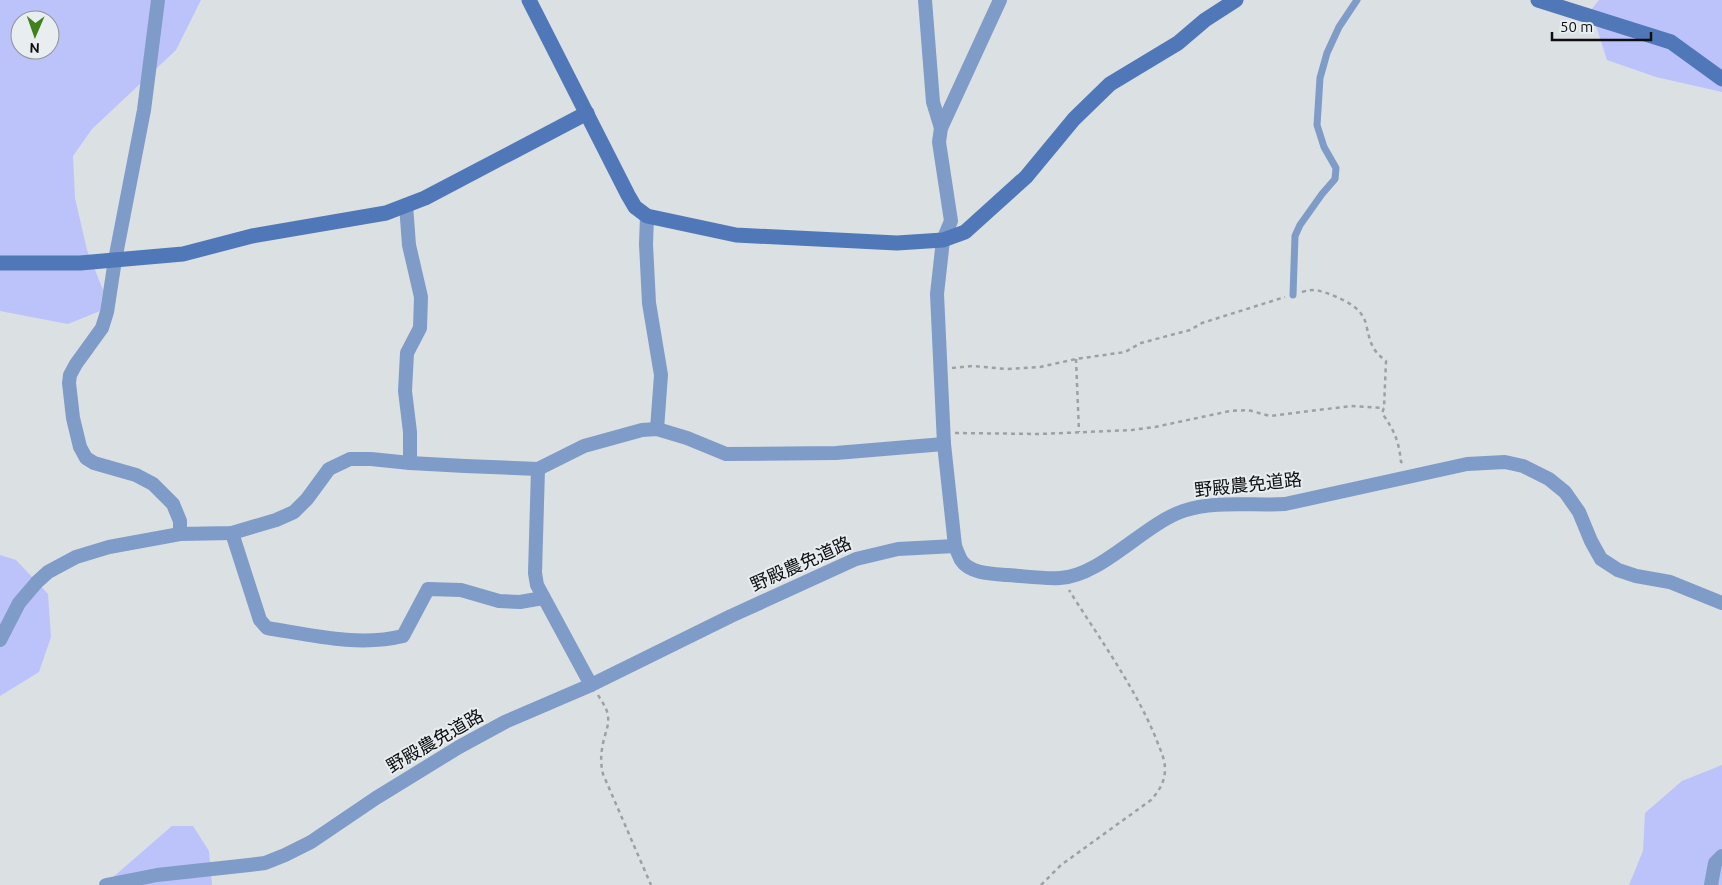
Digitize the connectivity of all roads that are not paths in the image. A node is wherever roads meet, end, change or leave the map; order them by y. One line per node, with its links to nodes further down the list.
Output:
1 (158, 0): 14 (street)
2 (529, 0): 9 (street)
3 (925, 0): 10 (street)
4 (1000, 0): 10 (street)
5 (1236, 0): 13 (street)
6 (1357, 0): 16 (lane)
7 (1538, 0): 8 (street)
8 (1722, 79)
9 (587, 113): 11 (street); 12 (street)
10 (941, 128): 13 (street)
11 (406, 205): 14 (street); 19 (street)
12 (647, 216): 13 (street); 17 (street)
13 (942, 240): 18 (street)
14 (115, 260): 15 (street); 22 (street)
15 (0, 263)
16 (1294, 294)
17 (657, 429): 18 (street); 20 (street)
18 (944, 438): 23 (street)
19 (410, 463): 20 (street); 21 (street)
20 (538, 469): 24 (street)
21 (232, 533): 22 (street); 24 (street)
22 (180, 534): 26 (street)
23 (955, 546): 25 (street, 野殿農免道路); 27 (street, 野殿農免道路)
24 (543, 598): 27 (street)
25 (1722, 603)
26 (0, 640)
27 (591, 685): 29 (street, 野殿農免道路)
28 (1722, 856): 30 (street)
29 (106, 885)
30 (1711, 885)

